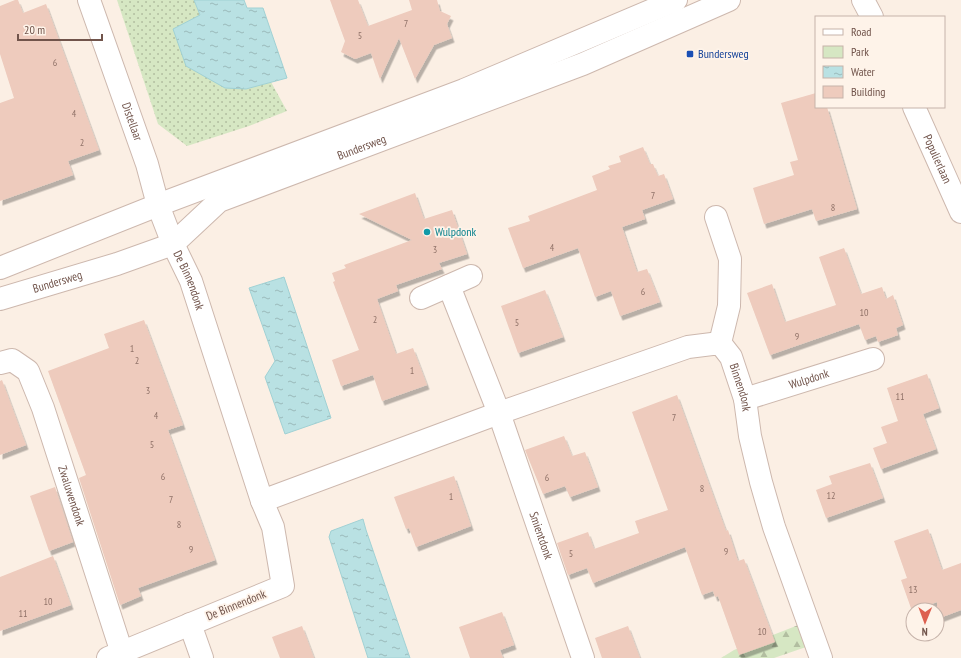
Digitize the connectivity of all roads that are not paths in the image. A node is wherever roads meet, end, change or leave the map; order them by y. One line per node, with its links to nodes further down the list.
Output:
1 (89, 0): 7 (street, Distellaar)
2 (676, 0): 7 (street, Bundersweg)
3 (729, 0): 10 (street, Bundersweg)
4 (863, 0): 5 (street)
5 (871, 16)
6 (914, 108): 8 (street, Populierlaan)
7 (158, 205): 10 (street, Distellaar); 11 (street, Bundersweg)
8 (961, 212)
9 (716, 217): 16 (street)
10 (173, 244): 15 (street, Bundersweg); 21 (street, De Binnendonk)
11 (0, 268)
12 (471, 276): 13 (street)
13 (449, 286): 14 (street); 20 (street)
14 (421, 298)
15 (0, 299)
16 (720, 343): 19 (street, Binnendonk); 20 (street)
17 (873, 359): 19 (street, Wulpdonk)
18 (0, 363): 23 (street, Zwaluwendonk)
19 (745, 399): 26 (street, Binnendonk)
20 (499, 413): 21 (street); 25 (street, Smientdonk)
21 (262, 501): 22 (street, De Binnendonk)
22 (190, 624): 23 (street, De Binnendonk); 24 (street)
23 (115, 655)
24 (202, 658)
25 (583, 658)
26 (821, 658)

